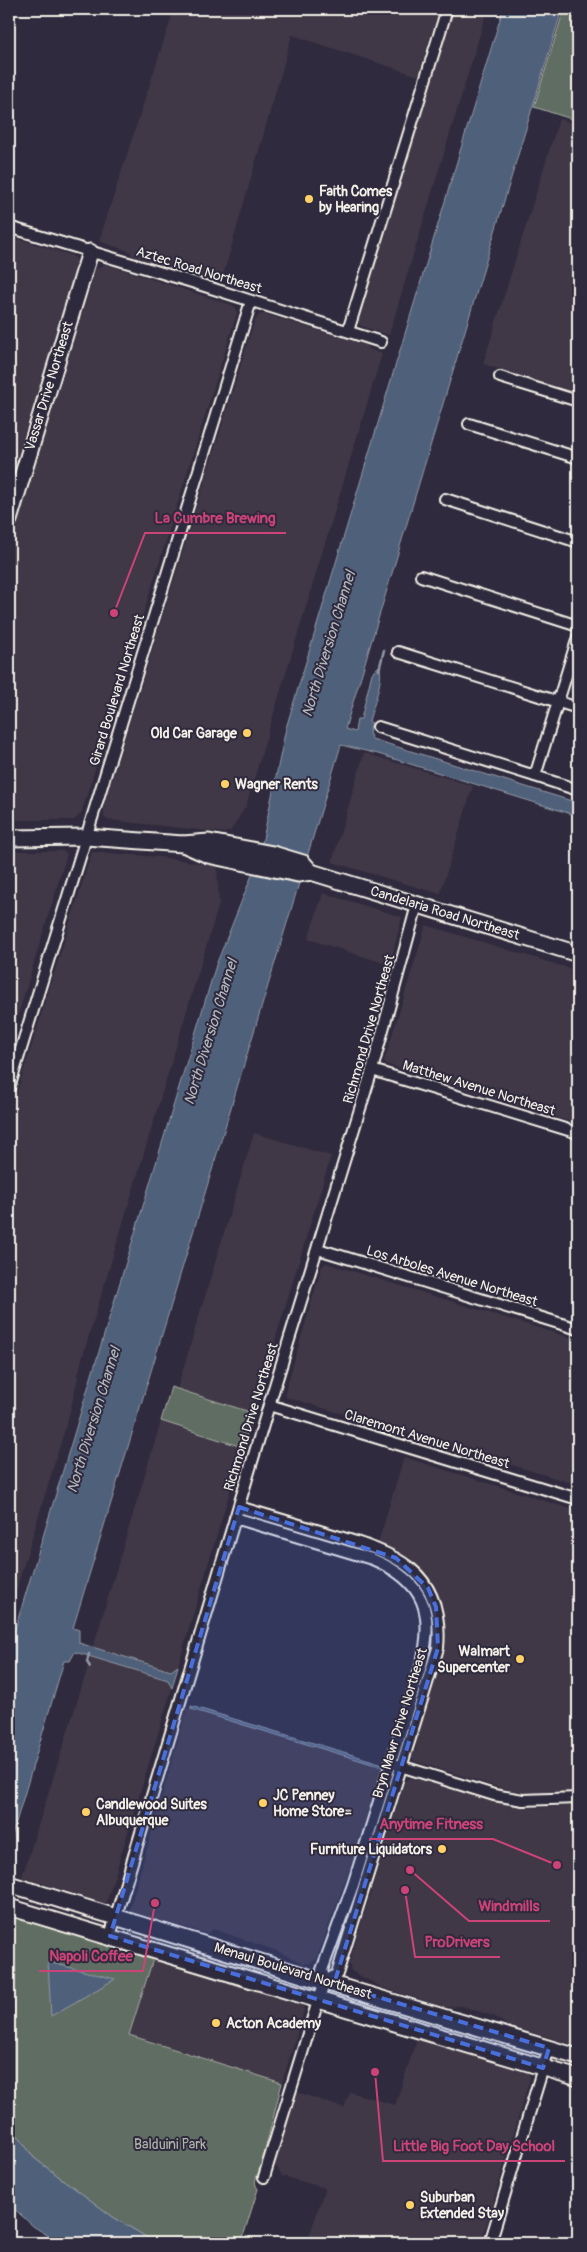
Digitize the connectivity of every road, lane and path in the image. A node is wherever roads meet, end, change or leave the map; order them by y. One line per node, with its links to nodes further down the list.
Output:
1 (447, 9): 5 (street)
2 (9, 227): 3 (street, Aztec Road Northeast)
3 (90, 252): 4 (street, Aztec Road Northeast); 12 (main road, Vassar Drive Northeast)
4 (251, 301): 5 (street, Aztec Road Northeast); 23 (street, Girard Boulevard Northeast)
5 (348, 331): 6 (street, Aztec Road Northeast)
6 (381, 342)
7 (500, 377): 8 (street)
8 (578, 401)
9 (468, 424): 10 (street)
10 (578, 458)
11 (445, 499): 13 (street)
12 (9, 520)
13 (578, 542)
14 (421, 576): 15 (street)
15 (578, 626)
16 (578, 637): 18 (street)
17 (398, 652): 18 (street)
18 (558, 702): 19 (street); 21 (street)
19 (578, 708)
20 (378, 727): 21 (street)
21 (535, 776): 22 (street)
22 (578, 790)
23 (86, 837): 24 (main road, Candelaria Road Northeast); 25 (main road, Candelaria Road Northeast); 28 (street, Girard Boulevard Northeast)
24 (9, 838)
25 (417, 905): 26 (main road, Candelaria Road Northeast); 27 (street, Richmond Drive Northeast)
26 (578, 954)
27 (372, 1070): 29 (street, Matthew Avenue Northeast); 30 (street, Richmond Drive Northeast)
28 (9, 1088)
29 (578, 1132)
30 (318, 1249): 31 (street, Los Arboles Avenue Northeast); 32 (street, Richmond Drive Northeast)
31 (578, 1329)
32 (269, 1404): 33 (street, Claremont Avenue Northeast); 34 (street, Richmond Drive Northeast)
33 (578, 1499)
34 (238, 1507): 35 (street, Richmond Drive Northeast); 37 (street, Bryn Mawr Drive Northeast)
35 (235, 1518): 36 (street, Bryn Mawr Drive Northeast); 41 (street, Richmond Drive Northeast)
36 (391, 1763): 37 (street); 43 (street, Bryn Mawr Drive Northeast)
37 (402, 1767): 38 (street); 43 (street, Bryn Mawr Drive Northeast)
38 (578, 1798)
39 (9, 1884): 41 (main road, Menaul Boulevard Northeast)
40 (9, 1907): 42 (main road, Menaul Boulevard Northeast)
41 (116, 1916): 42 (street, Richmond Drive Northeast); 43 (main road, Menaul Boulevard Northeast)
42 (110, 1936): 44 (main road, Menaul Boulevard Northeast)
43 (325, 1982): 44 (street, Bryn Mawr Drive Northeast); 45 (main road, Menaul Boulevard Northeast)
44 (318, 2001): 47 (main road, Menaul Boulevard Northeast); 49 (street, Bryn Mawr Drive Northeast)
45 (549, 2048): 46 (main road, Menaul Boulevard Northeast); 47 (street)
46 (578, 2057)
47 (543, 2068): 48 (main road, Menaul Boulevard Northeast); 50 (street)
48 (578, 2078)
49 (264, 2177)
50 (490, 2243)

